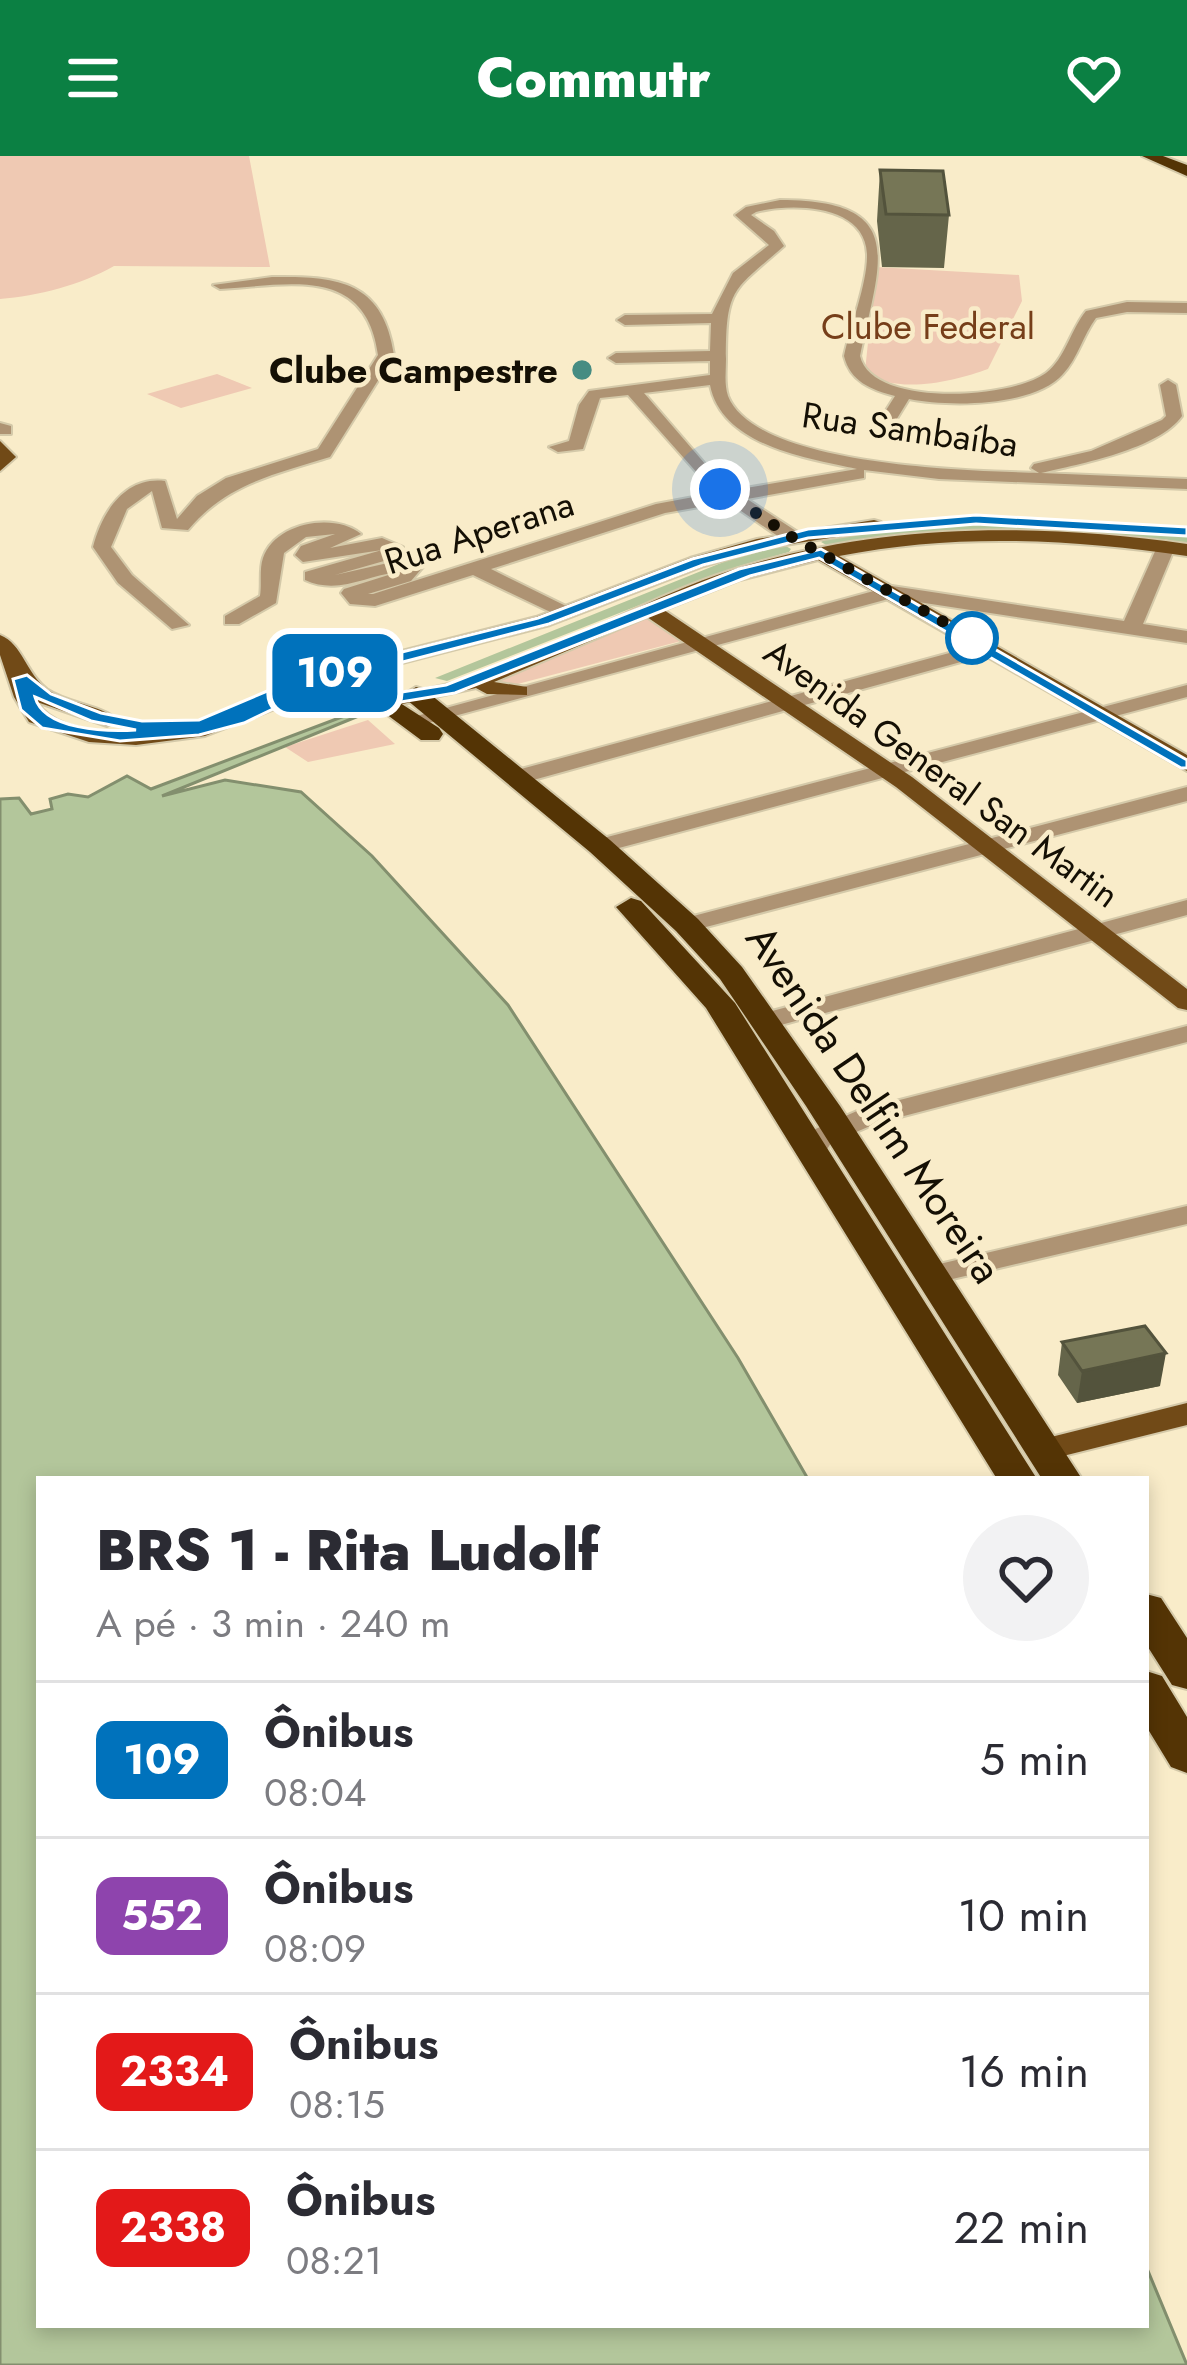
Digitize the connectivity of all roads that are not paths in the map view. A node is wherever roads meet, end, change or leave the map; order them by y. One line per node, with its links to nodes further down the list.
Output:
1 (1150, 156): 3 (highway)
2 (1168, 156): 3 (highway)
3 (1187, 168)
4 (220, 285): 34 (street)
5 (1187, 308): 13 (street)
6 (718, 318): 7 (street); 8 (street); 13 (street)
7 (625, 320)
8 (719, 356): 9 (street); 10 (street)
9 (616, 358)
10 (718, 379): 12 (street); 19 (street, Rua Sambaíba)
11 (1168, 385): 19 (street)
12 (632, 388): 16 (street); 21 (street)
13 (905, 393): 14 (street)
14 (884, 426)
15 (2, 435): 17 (main road)
16 (558, 447)
17 (0, 466)
18 (858, 474): 21 (street, Rua Aperana)
19 (974, 478): 20 (street, Rua Sambaíba)
20 (1187, 484)
21 (727, 495): 22 (street); 28 (street, Rua Aperana)
22 (792, 537): 23 (main road); 24 (main road); 25 (main road)
23 (1178, 539): 25 (main road); 35 (street)
24 (764, 543): 26 (main road); 31 (main road)
25 (821, 554): 26 (main road); 27 (main road)
26 (790, 561): 27 (main road); 30 (main road)
27 (843, 566): 29 (main road)
28 (478, 570): 31 (street); 32 (street, Rua Aperana)
29 (892, 592): 35 (street); 38 (street); 39 (main road)
30 (649, 609): 38 (main road, Avenida General San Martin); 40 (main road)
31 (565, 613): 33 (main road)
32 (232, 620)
33 (543, 621): 42 (main road); 45 (main road)
34 (179, 625)
35 (1132, 626): 36 (street)
36 (1187, 637)
37 (0, 640): 41 (main road)
38 (700, 644): 43 (street); 46 (main road, Avenida General San Martin)
39 (990, 648): 46 (street); 48 (main road)
40 (480, 678): 43 (main road); 45 (main road)
41 (22, 679): 47 (main road); 49 (main road)
42 (314, 680): 45 (main road); 47 (main road)
43 (520, 691): 45 (street)
44 (1187, 692): 48 (street)
45 (416, 700): 49 (main road); 52 (highway, Avenida Delfim Moreira); 62 (highway, Avenida Delfim Moreira)
46 (789, 704): 51 (main road, Avenida General San Martin); 52 (street)
47 (76, 712): 49 (main road)
48 (1103, 713): 50 (main road); 51 (street)
49 (48, 724)
50 (1187, 764)
51 (889, 771): 54 (main road, Avenida General San Martin); 55 (street)
52 (518, 777): 55 (highway, Avenida Delfim Moreira)
53 (1187, 794): 54 (street)
54 (990, 845): 57 (street); 58 (main road, Avenida General San Martin)
55 (600, 846): 57 (highway, Avenida Delfim Moreira)
56 (1187, 908): 58 (street)
57 (687, 925): 60 (highway, Avenida Delfim Moreira)
58 (1098, 931): 59 (main road, Avenida General San Martin); 60 (street)
59 (1187, 1002)
60 (766, 1021): 62 (highway, Avenida Delfim Moreira)
61 (1187, 1034): 62 (street)
62 (824, 1140): 64 (highway, Avenida Delfim Moreira); 66 (highway, Avenida Delfim Moreira)
63 (1187, 1215): 64 (street)
64 (932, 1275): 66 (highway, Avenida Delfim Moreira)
65 (1187, 1414): 66 (main road)
66 (1040, 1469)
67 (1165, 1623): 68 (highway)
68 (1187, 1673)
69 (1149, 1693): 70 (highway)
70 (1187, 1755)

